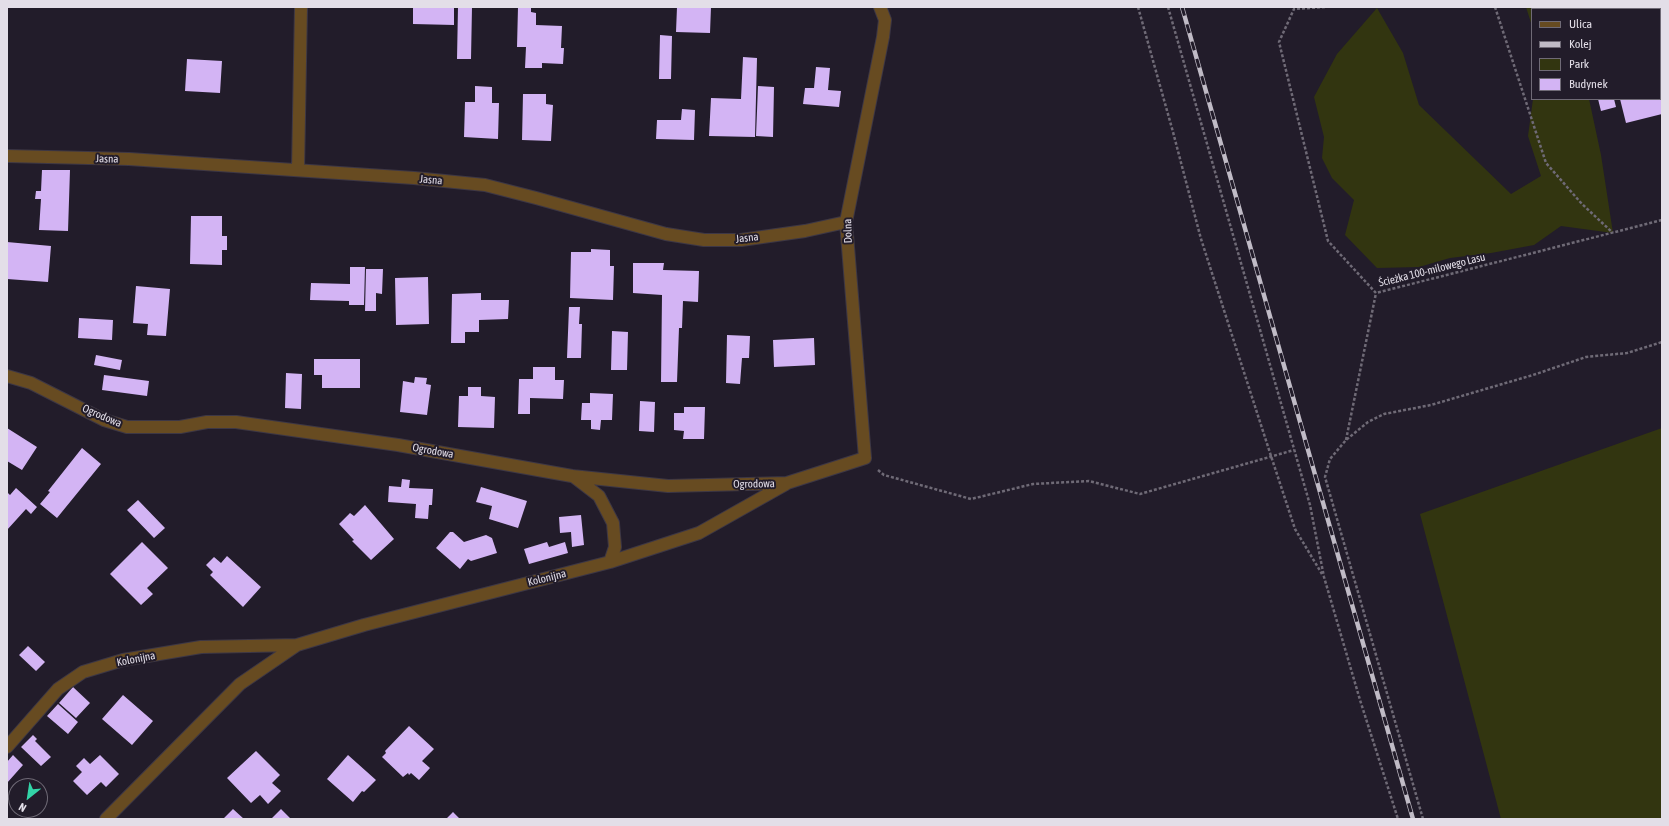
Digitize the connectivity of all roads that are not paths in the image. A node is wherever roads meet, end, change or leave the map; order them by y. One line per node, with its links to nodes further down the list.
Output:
1 (301, 7): 4 (street)
2 (880, 7): 5 (street, Dolna)
3 (7, 156): 4 (street, Jasna)
4 (298, 170): 5 (street, Jasna)
5 (846, 222): 7 (street, Dolna)
6 (7, 376): 8 (street, Ogrodowa)
7 (865, 458): 9 (street, Ogrodowa)
8 (572, 476): 9 (street, Ogrodowa); 10 (street)
9 (787, 483): 10 (street, Kolonijna)
10 (610, 562): 11 (street, Kolonijna)
11 (297, 646): 12 (street, Kolonijna); 13 (street, Kolonijna)
12 (7, 747)
13 (106, 819)

